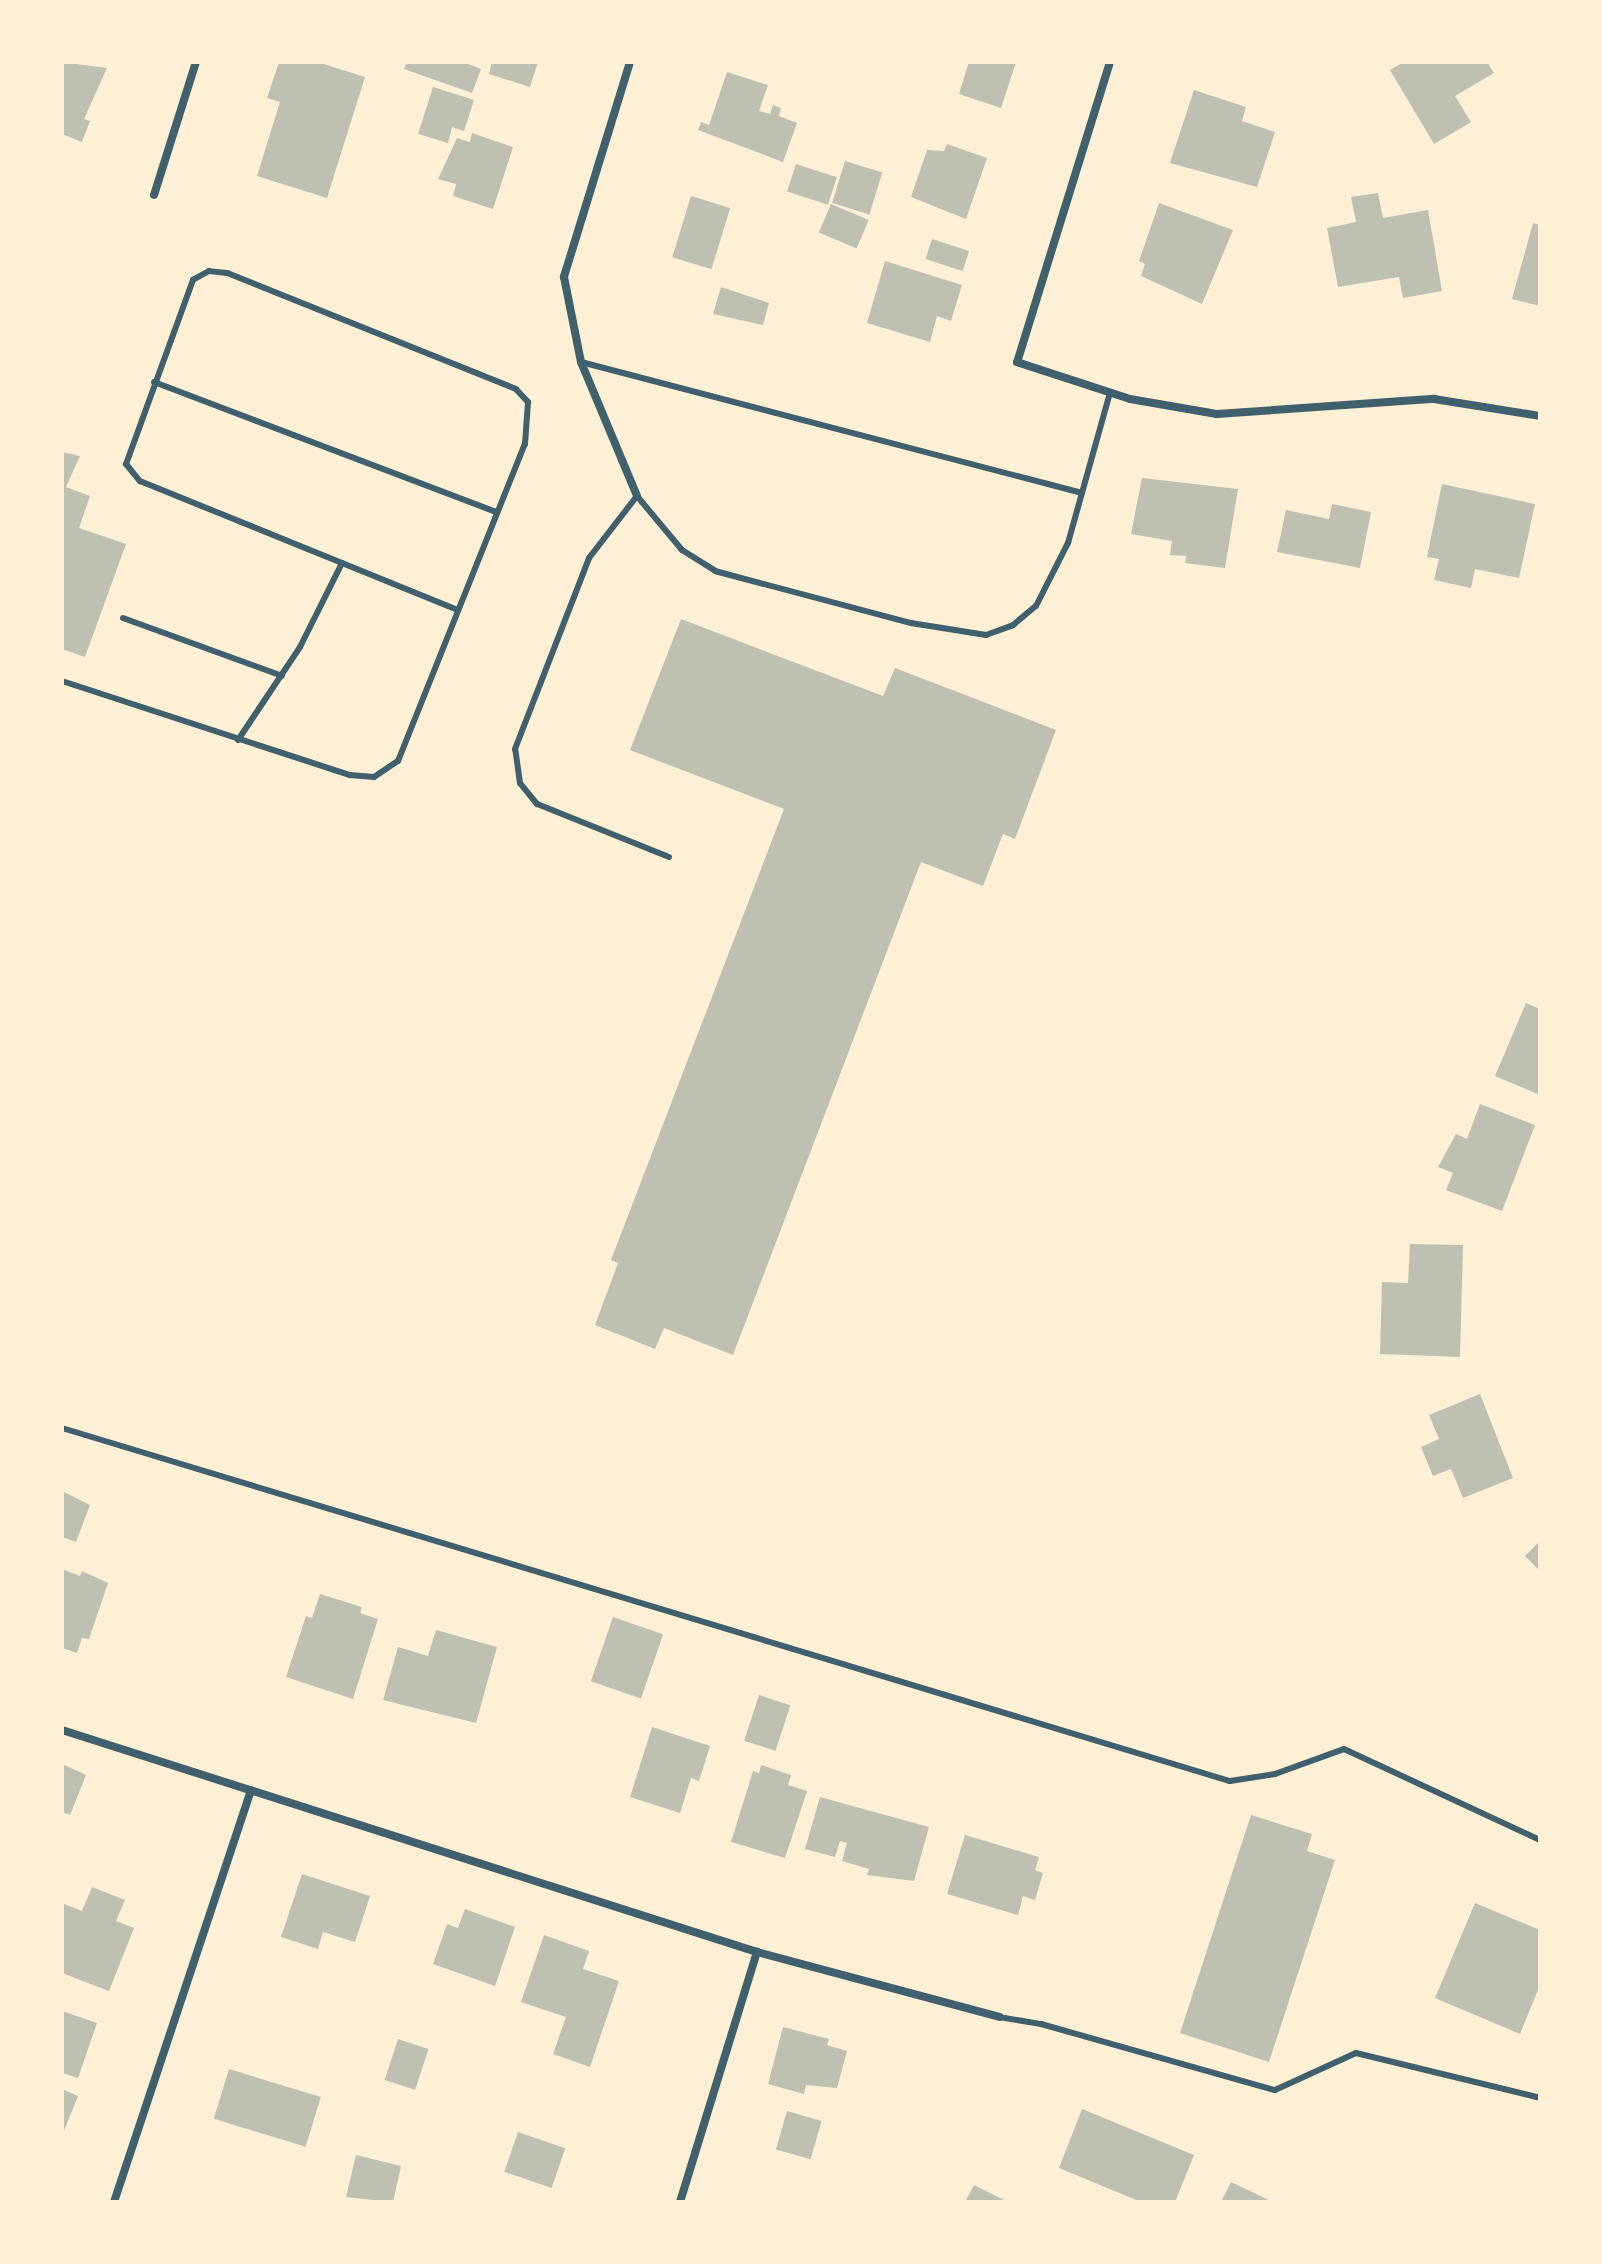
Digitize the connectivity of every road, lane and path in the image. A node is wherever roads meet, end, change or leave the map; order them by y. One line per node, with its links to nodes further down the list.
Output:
1 (196, 62): 4 (street)
2 (630, 62): 5 (street)
3 (1110, 62): 7 (street)
4 (154, 195)
5 (581, 362): 9 (lane); 10 (street)
6 (154, 382): 11 (lane); 11 (lane); 12 (lane)
7 (1110, 393): 8 (street); 9 (lane)
8 (1540, 416)
9 (1082, 493): 10 (lane)
10 (637, 496): 18 (lane)
11 (497, 512): 13 (lane)
12 (342, 563): 13 (lane); 15 (lane)
13 (458, 610): 17 (lane)
14 (123, 618): 15 (lane)
15 (282, 676): 17 (lane)
16 (62, 681): 17 (lane)
17 (238, 740)
18 (669, 857)
19 (62, 1428): 22 (lane)
20 (62, 1730): 21 (street)
21 (251, 1790): 23 (street); 26 (street)
22 (1540, 1840)
23 (757, 1952): 24 (street); 27 (street)
24 (999, 2017): 25 (lane)
25 (1540, 2098)
26 (114, 2202)
27 (680, 2202)

